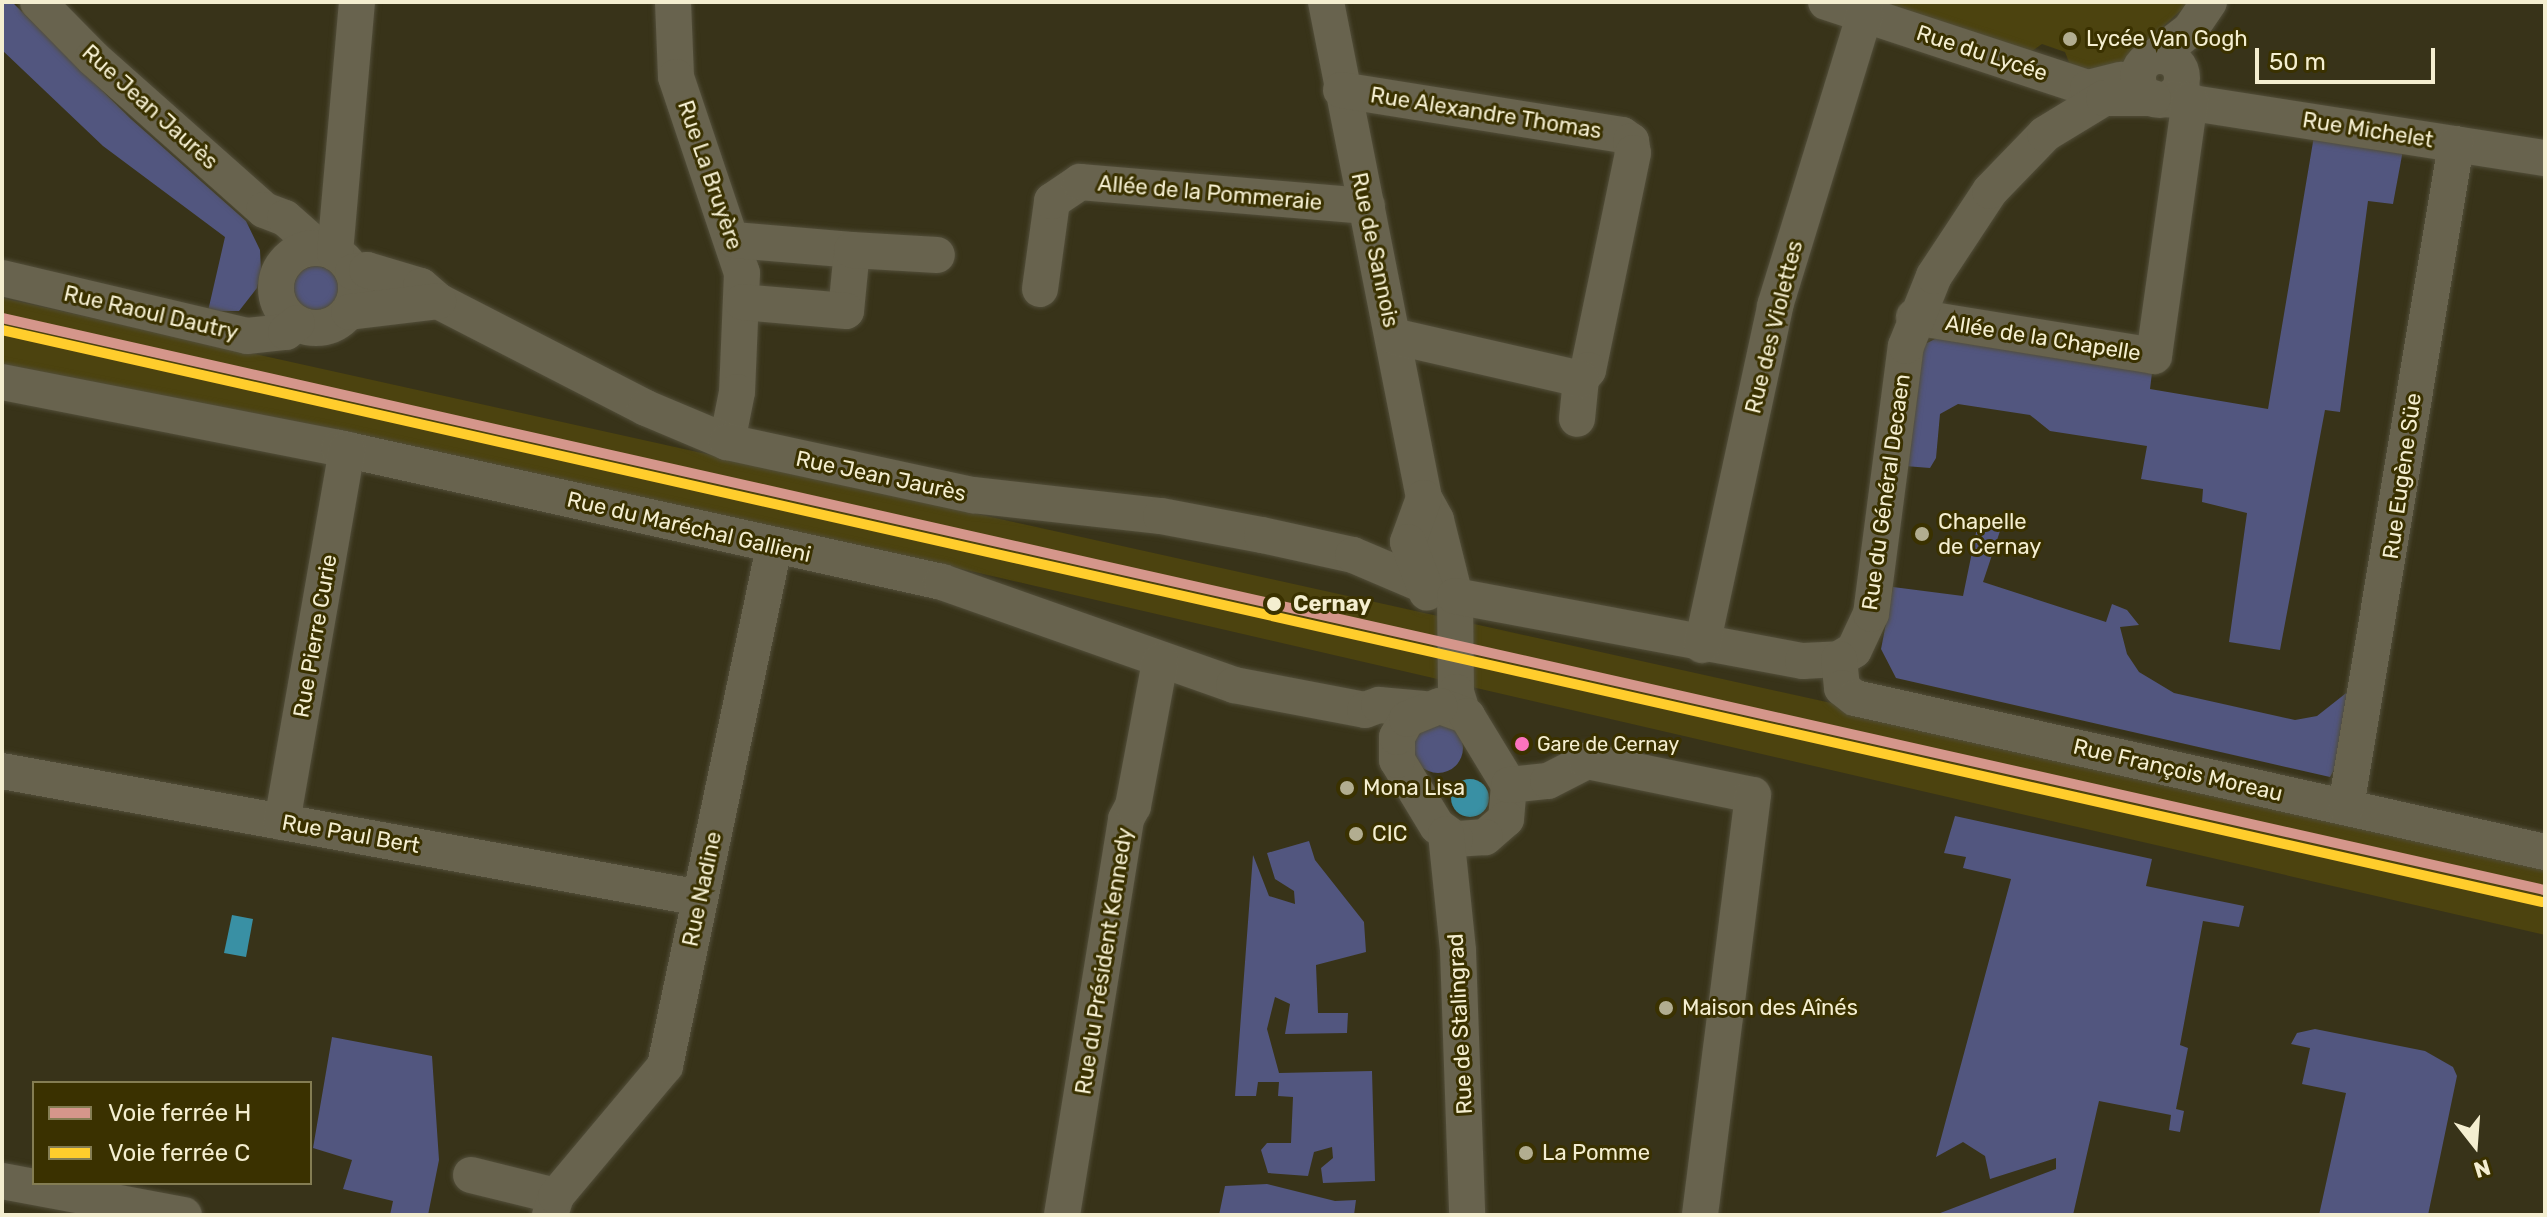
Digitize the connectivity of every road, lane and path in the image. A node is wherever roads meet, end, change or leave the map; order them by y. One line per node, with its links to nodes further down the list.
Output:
1 (38, 2): 13 (street, Rue Jean Jaurès)
2 (357, 2): 17 (street)
3 (673, 2): 14 (street, Rue La Bruyère)
4 (1326, 2): 9 (street, Rue de Sannois)
5 (1826, 2): 6 (street, Rue du Lycée)
6 (1865, 14): 8 (street, Rue du Lycée); 35 (street, Rue des Violettes)
7 (2199, 16): 8 (street)
8 (2166, 84): 10 (street, Rue Michelet); 24 (street, Rue du Général Decaen); 24 (street, Allée de la Chapelle)
9 (1341, 90): 12 (street, Rue de Sannois); 27 (street, Rue Alexandre Thomas)
10 (2456, 144): 11 (street, Rue Michelet); 43 (street, Rue Eugène Süe)
11 (2545, 158)
12 (1367, 206): 20 (street, Allée de la Pommeraie); 26 (street, Rue de Sannois)
13 (264, 210): 17 (street, Rue Jean Jaurès); 18 (street)
14 (734, 240): 15 (street); 22 (street, Rue La Bruyère)
15 (852, 250): 16 (street); 22 (street)
16 (937, 255)
17 (336, 258): 18 (street); 21 (street, Rue Jean Jaurès); 23 (street)
18 (282, 267): 25 (street)
19 (2, 278): 25 (street, Rue Raoul Dautry)
20 (1040, 289)
21 (438, 301): 23 (street); 30 (street, Rue Jean Jaurès)
22 (742, 302): 30 (street, Rue La Bruyère)
23 (349, 312): 25 (street)
24 (1914, 317): 36 (street, Rue du Général Decaen)
25 (297, 323)
26 (1393, 336): 27 (street); 32 (street, Rue de Sannois)
27 (1581, 379): 29 (street, Rue Alexandre Thomas)
28 (2, 382): 31 (street, Rue du Maréchal Gallieni)
29 (1577, 419)
30 (727, 442): 34 (street, Rue Jean Jaurès)
31 (347, 450): 33 (street, Rue du Maréchal Gallieni); 44 (street, Rue Pierre Curie)
32 (1424, 498): 34 (street, Rue de Sannois); 34 (street, Rue de Sannois)
33 (774, 547): 37 (street, Rue du Maréchal Gallieni); 47 (street, Rue Nadine)
34 (1433, 578): 35 (street); 39 (street, Rue de Sannois)
35 (1702, 645): 36 (street)
36 (1839, 659): 43 (street, Rue François Moreau)
37 (1160, 662): 38 (street, Rue du Maréchal Gallieni); 52 (street, Rue du Président Kennedy)
38 (1365, 710): 39 (street, Rue du Maréchal Gallieni); 40 (street)
39 (1438, 710): 40 (street); 42 (street)
40 (1396, 752): 45 (street)
41 (2, 771): 44 (street, Rue Paul Bert)
42 (1510, 796): 45 (street); 54 (street)
43 (2346, 807): 46 (street, Rue François Moreau)
44 (282, 822): 47 (street, Rue Paul Bert)
45 (1446, 834): 53 (street, Rue de Stalingrad)
46 (2545, 852)
47 (700, 898): 50 (street, Rue Nadine)
48 (471, 1175): 50 (street, Rue Nadine)
49 (2, 1181): 51 (street)
50 (553, 1205)
51 (184, 1215)
52 (1062, 1215)
53 (1467, 1215)
54 (1700, 1215)

